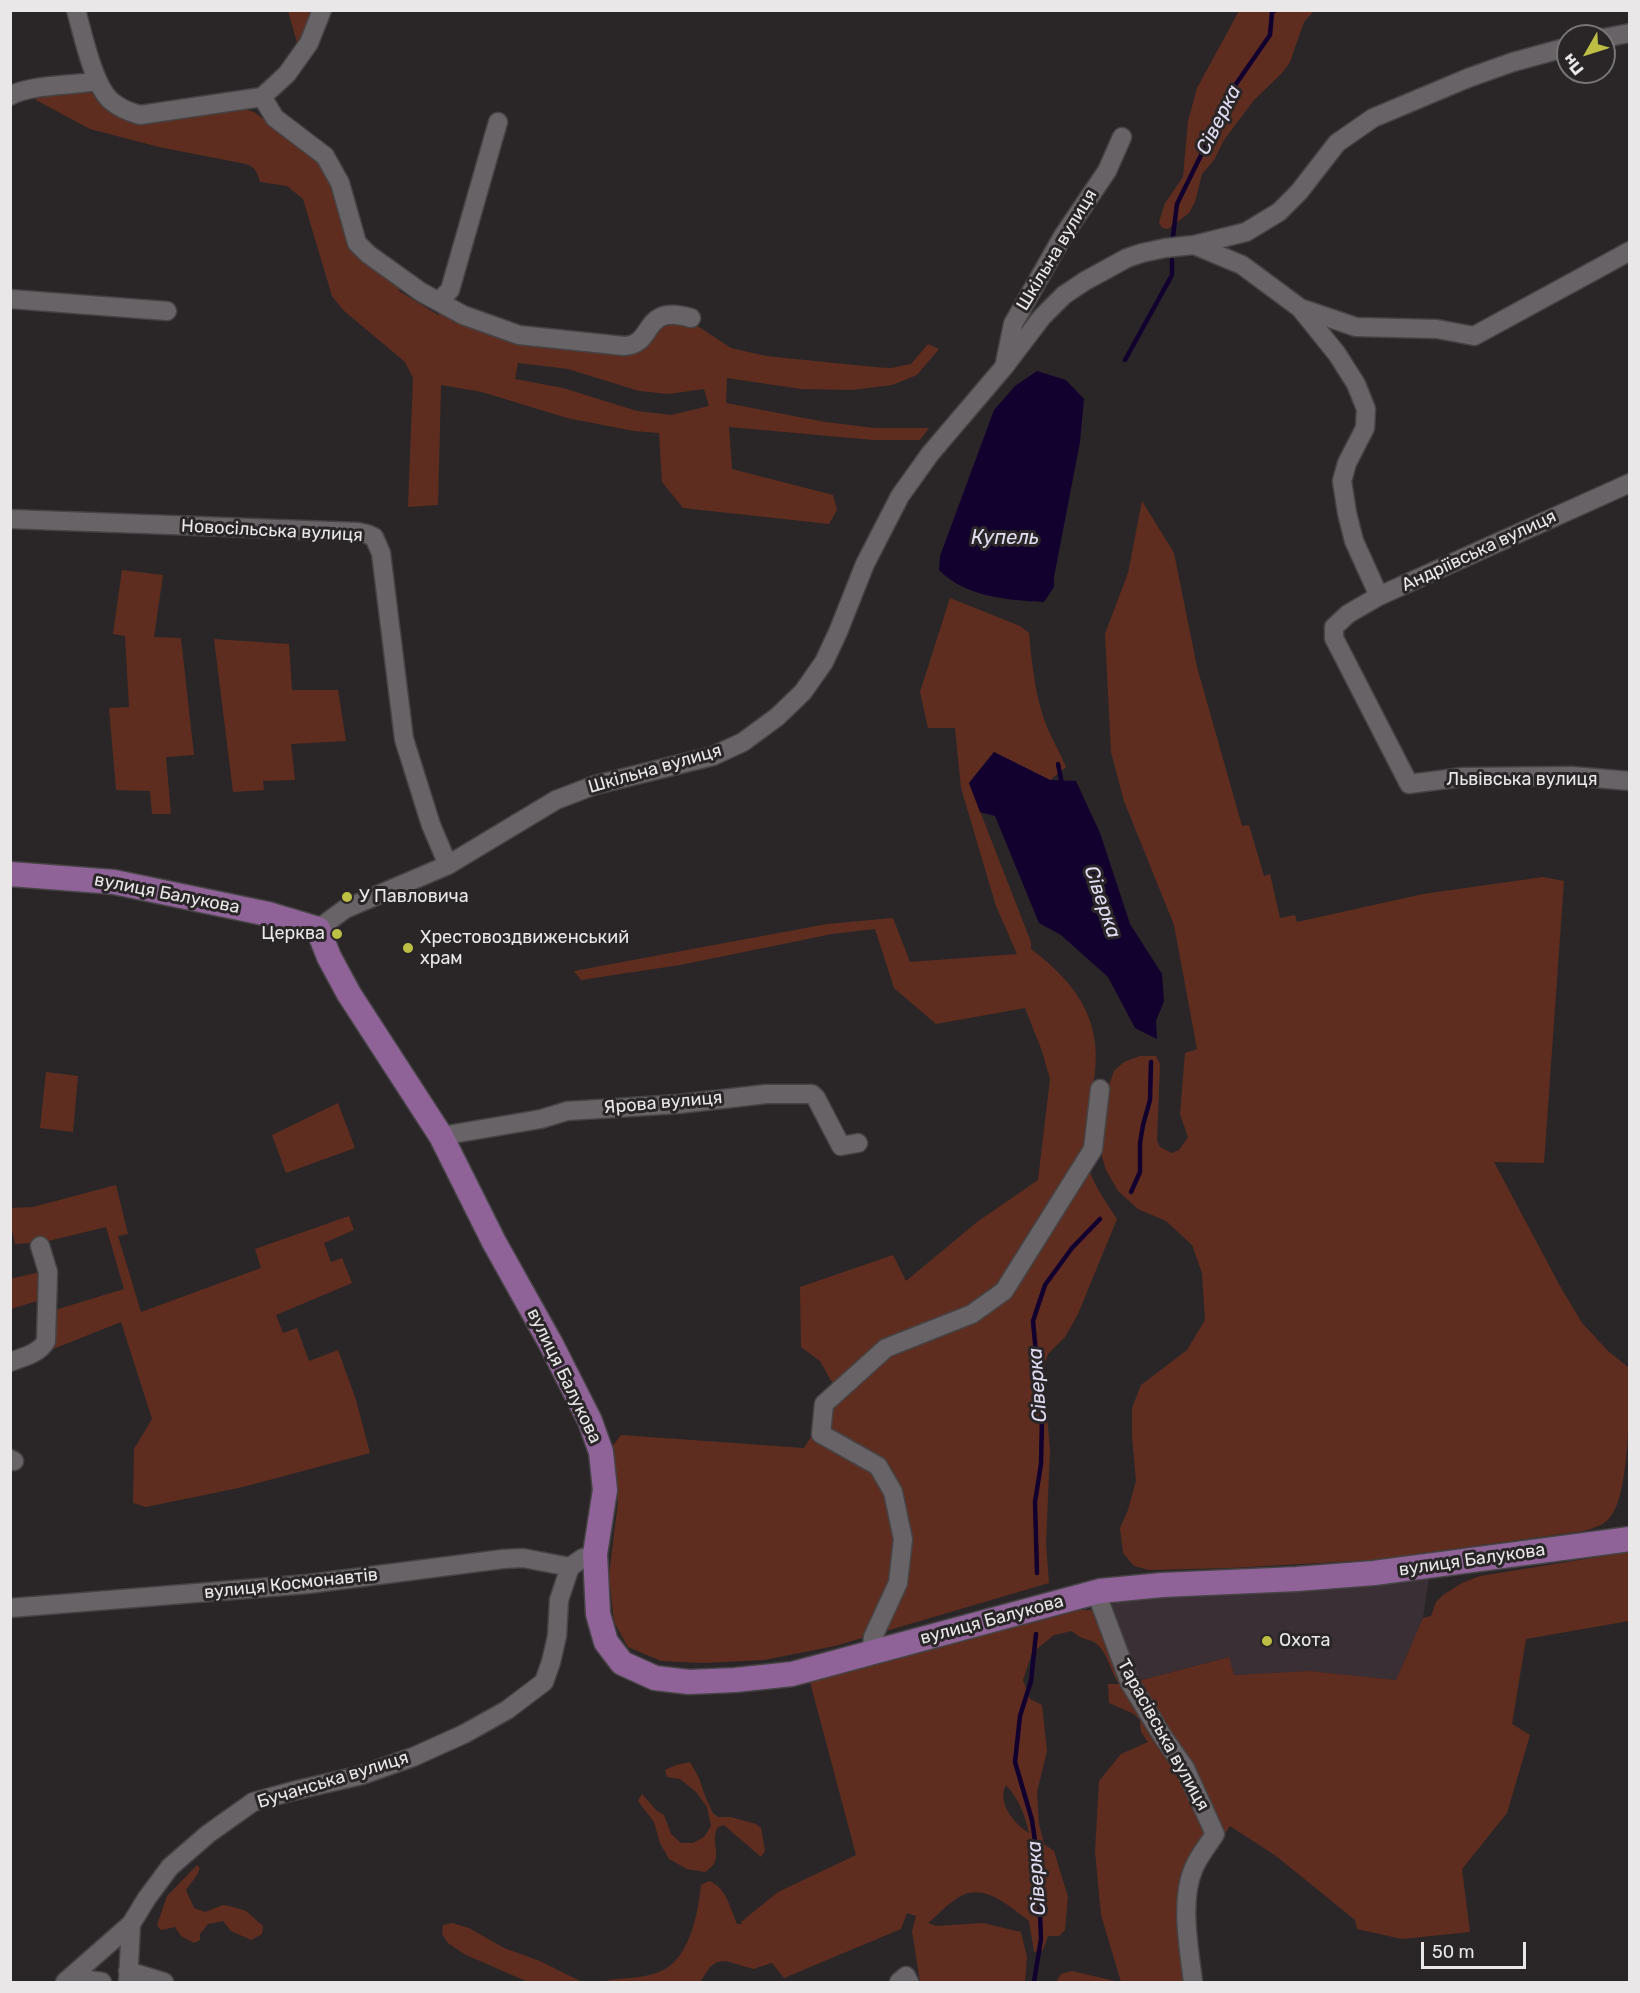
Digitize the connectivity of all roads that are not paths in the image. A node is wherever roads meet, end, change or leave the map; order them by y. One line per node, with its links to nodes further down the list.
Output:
1 (76, 10): 4 (street)
2 (322, 10): 6 (street)
3 (1556, 50): 9 (street)
4 (97, 81): 5 (street); 6 (street)
5 (10, 96)
6 (262, 97): 12 (street)
7 (498, 122): 12 (street)
8 (1122, 137): 16 (street, Шкільна вулиця)
9 (1194, 245): 13 (street, Шкільна вулиця); 16 (street, Шкільна вулиця)
10 (1629, 251): 13 (street)
11 (10, 300): 14 (street)
12 (439, 301): 15 (street)
13 (1300, 308): 19 (street, Шкільна вулиця)
14 (167, 311)
15 (692, 318)
16 (1004, 367): 22 (street, Шкільна вулиця)
17 (1629, 483): 19 (street, Андріївська вулиця)
18 (10, 519): 22 (street, Новосільська вулиця)
19 (1379, 596): 20 (street, Андріївська вулиця)
20 (1334, 627): 21 (street, Львівська вулиця)
21 (1629, 781)
22 (448, 866): 24 (street, Шкільна вулиця)
23 (10, 874): 24 (main road, вулиця Балукова)
24 (318, 929): 26 (main road, вулиця Балукова)
25 (1100, 1089): 35 (street)
26 (441, 1136): 27 (street, Ярова вулиця); 31 (main road, вулиця Балукова)
27 (858, 1143)
28 (40, 1246): 29 (street)
29 (10, 1362)
30 (1629, 1539): 33 (main road, вулиця Балукова)
31 (595, 1554): 32 (street); 35 (main road, вулиця Балукова)
32 (570, 1567): 34 (street, вулиця Космонавтів); 36 (street, Бучанська вулиця)
33 (1100, 1591): 35 (main road, вулиця Балукова); 43 (street, Тарасівська вулиця)
34 (10, 1608)
35 (871, 1653)
36 (131, 1924): 37 (street); 38 (street, Бучанська вулиця)
37 (128, 1977): 40 (street)
38 (66, 1983): 39 (street)
39 (102, 1983)
40 (165, 1983)
41 (899, 1983): 42 (street)
42 (909, 1983)
43 (1193, 1983)

